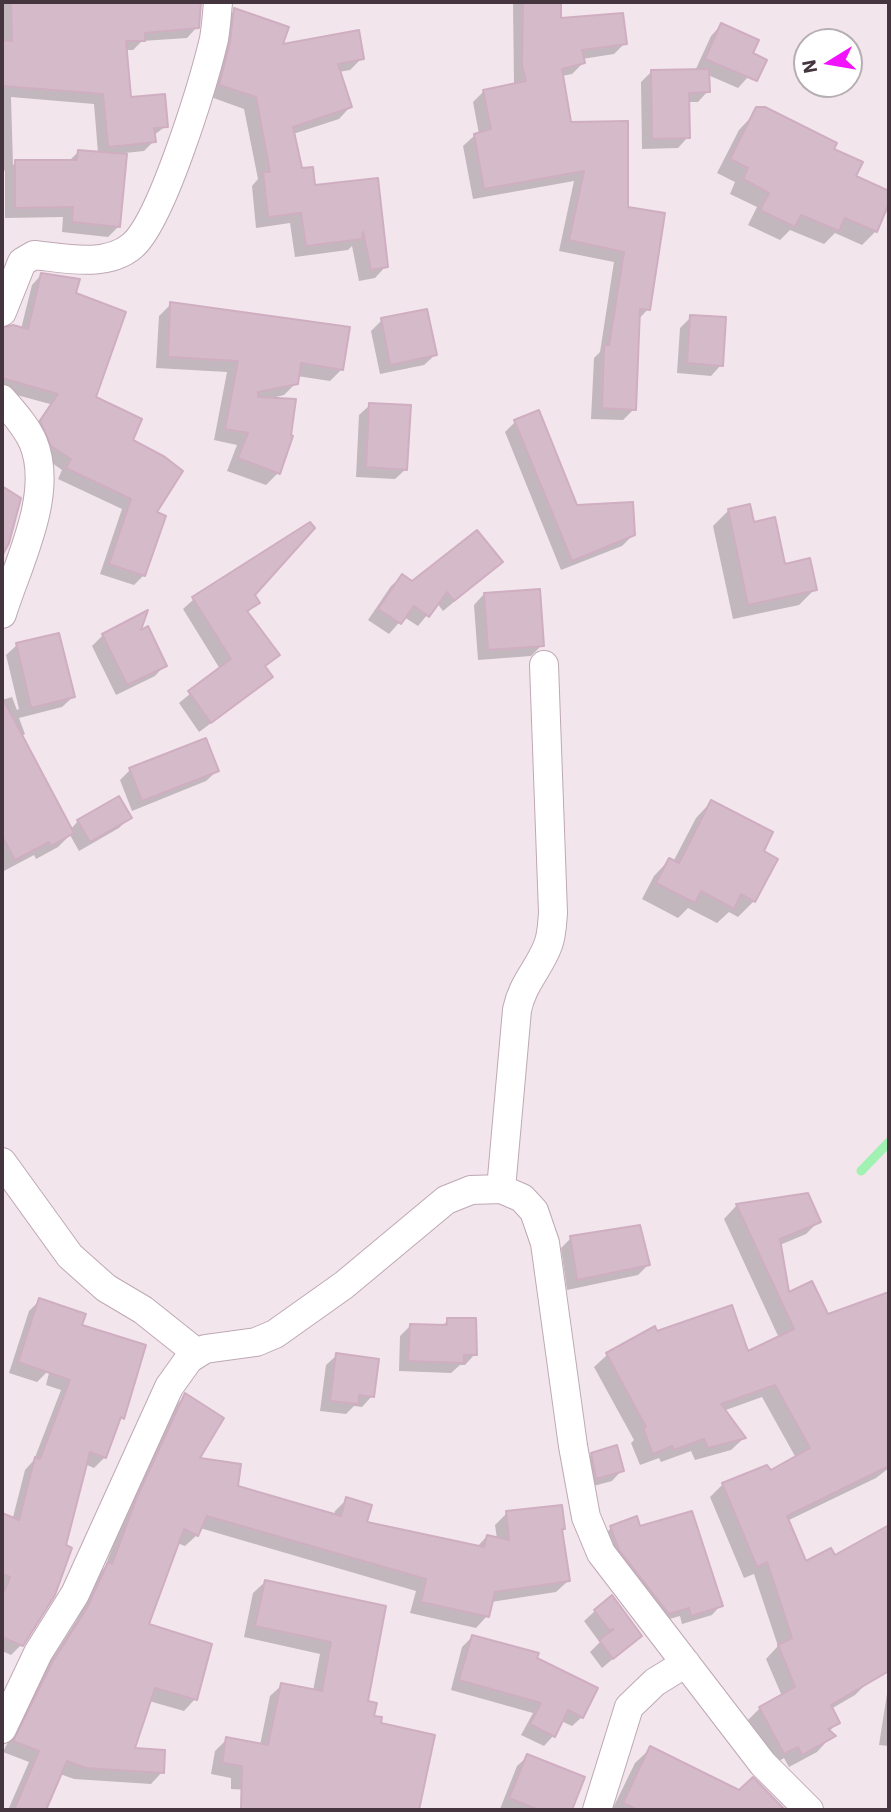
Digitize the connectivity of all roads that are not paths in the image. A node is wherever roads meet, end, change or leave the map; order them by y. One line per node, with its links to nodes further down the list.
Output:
1 (218, 2): 2 (street)
2 (2, 312)
3 (2, 399): 4 (street)
4 (2, 614)
5 (544, 665): 7 (street)
6 (2, 1162): 8 (street)
7 (501, 1189): 8 (street); 9 (street)
8 (197, 1353): 10 (street)
9 (686, 1663): 11 (street); 12 (street)
10 (2, 1729)
11 (597, 1810)
12 (809, 1810)

